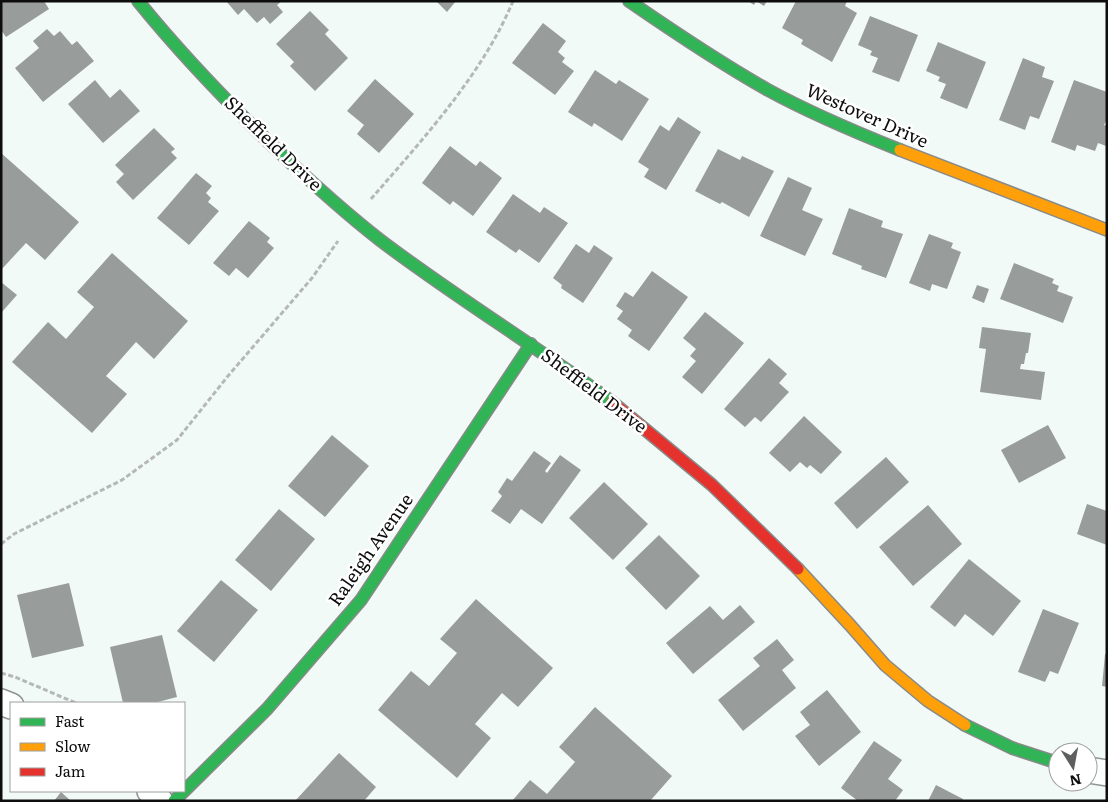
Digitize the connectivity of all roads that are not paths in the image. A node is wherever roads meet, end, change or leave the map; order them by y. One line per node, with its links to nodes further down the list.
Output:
1 (138, 1): 4 (street, Sheffield Drive)
2 (629, 1): 3 (street, Westover Drive)
3 (1107, 230)
4 (531, 344): 5 (street, Sheffield Drive); 6 (street, Raleigh Avenue)
5 (1048, 761)
6 (185, 790)
7 (151, 792): 9 (street)
8 (183, 792): 10 (street, Raleigh Avenue)
9 (160, 801)
10 (174, 801)

